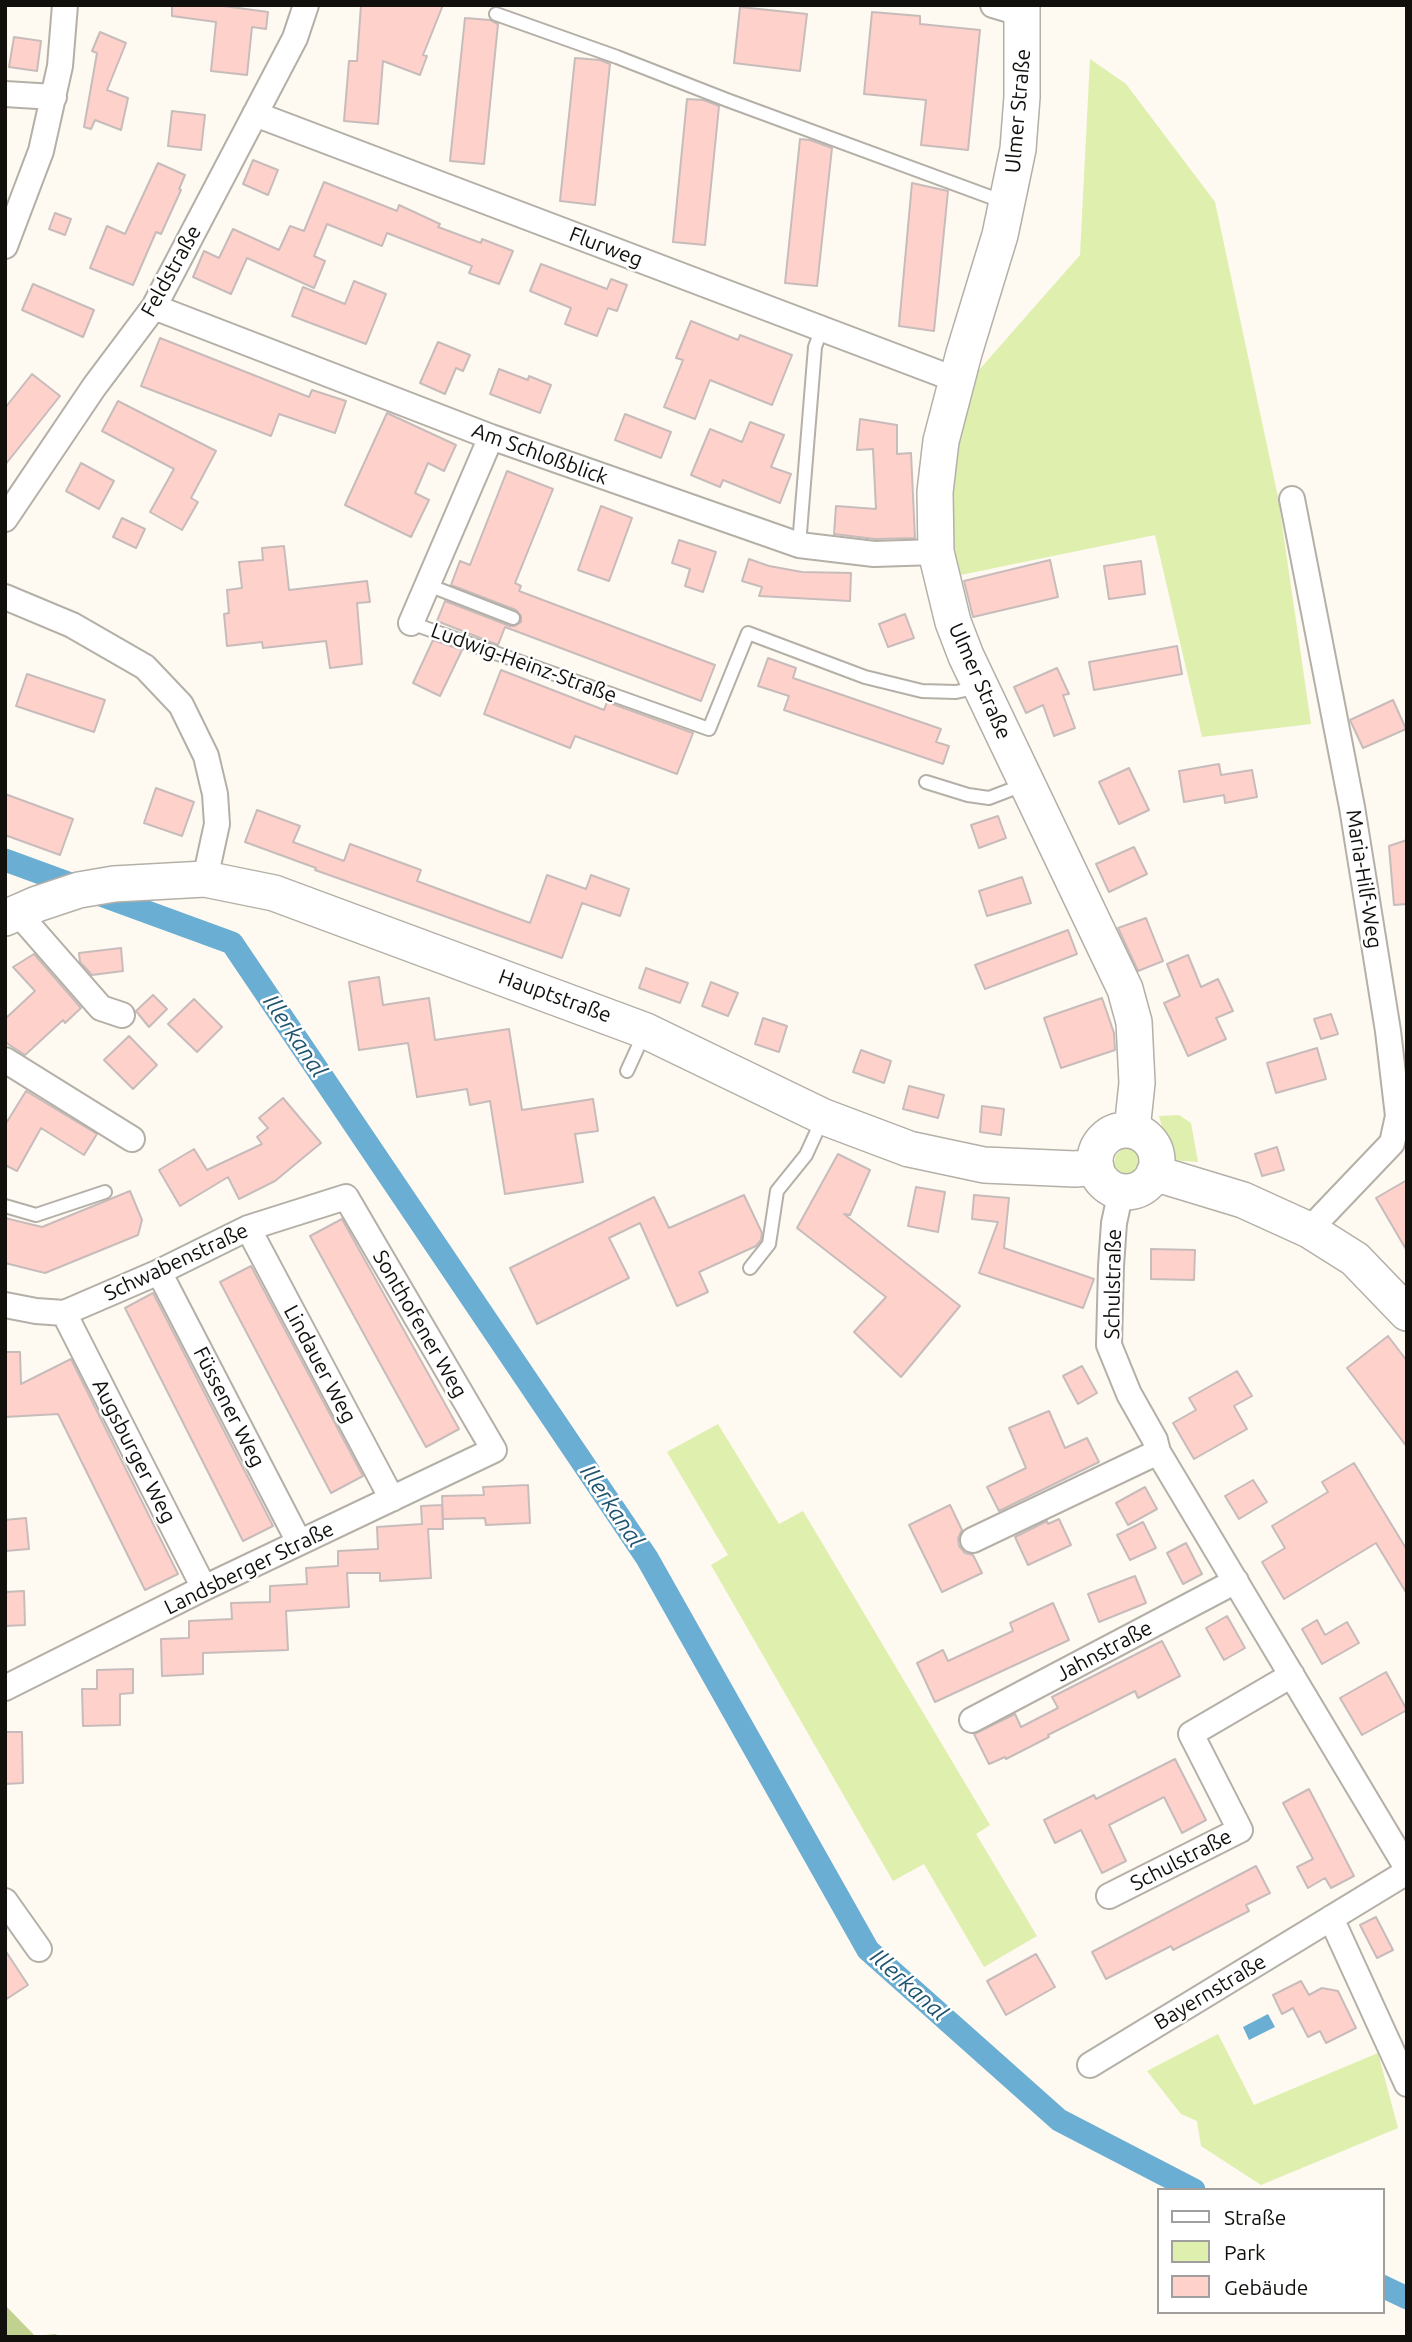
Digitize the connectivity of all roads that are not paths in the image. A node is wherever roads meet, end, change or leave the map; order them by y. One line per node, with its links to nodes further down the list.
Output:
1 (65, 5): 6 (street)
2 (306, 5): 7 (street, Feldstraße)
3 (1013, 8): 8 (main road, Ulmer Straße)
4 (496, 14): 8 (lane)
5 (5, 94): 6 (street)
6 (54, 97): 9 (street)
7 (255, 114): 10 (street, Feldstraße); 11 (street, Flurweg)
8 (1008, 203): 12 (main road, Ulmer Straße)
9 (5, 246)
10 (154, 307): 13 (street, Am Schloßblick); 15 (street, Feldstraße)
11 (822, 328): 12 (street, Flurweg); 16 (lane)
12 (957, 380): 17 (main road, Ulmer Straße)
13 (491, 438): 16 (street, Am Schloßblick); 18 (street, Ludwig-Heinz-Straße)
14 (1292, 499): 41 (street, Maria-Hilf-Weg)
15 (5, 519)
16 (799, 545): 17 (street, Am Schloßblick)
17 (936, 552): 22 (main road, Ulmer Straße)
18 (428, 585): 20 (lane); 21 (street, Ludwig-Heinz-Straße)
19 (5, 597): 25 (street)
20 (513, 618)
21 (411, 623): 22 (lane, Ludwig-Heinz-Straße)
22 (979, 687): 24 (main road, Ulmer Straße)
23 (926, 782): 24 (lane)
24 (1027, 784): 32 (main road, Ulmer Straße)
25 (205, 879): 26 (main road, Hauptstraße); 28 (main road, Hauptstraße)
26 (20, 911): 27 (street)
27 (122, 1015)
28 (646, 1031): 30 (lane); 31 (main road, Hauptstraße)
29 (5, 1060): 33 (street)
30 (627, 1071)
31 (824, 1117): 34 (main road, Hauptstraße); 42 (lane)
32 (1132, 1130): 34 (main road); 35 (main road)
33 (132, 1139)
34 (1096, 1167): 36 (main road)
35 (1154, 1173): 36 (main road); 41 (main road)
36 (1121, 1191): 48 (street, Schulstraße)
37 (105, 1192): 39 (lane)
38 (345, 1197): 40 (street, Schwabenstraße); 47 (street, Sonthofener Weg)
39 (5, 1206)
40 (248, 1228): 43 (street, Schwabenstraße); 49 (street, Lindauer Weg)
41 (1309, 1230): 46 (main road)
42 (750, 1268)
43 (159, 1272): 45 (street, Schwabenstraße); 51 (street, Füssener Weg)
44 (5, 1305): 45 (street, Schwabenstraße)
45 (64, 1313): 53 (street, Augsburger Weg)
46 (1407, 1313)
47 (494, 1450): 49 (street, Landsberger Straße)
48 (1158, 1452): 50 (street); 52 (street, Schulstraße)
49 (392, 1499): 51 (street, Landsberger Straße)
50 (973, 1540)
51 (299, 1542): 53 (street, Landsberger Straße)
52 (1236, 1581): 54 (street, Schulstraße); 56 (street, Jahnstraße)
53 (204, 1588): 55 (street, Landsberger Straße)
54 (1292, 1675): 57 (street, Schulstraße); 58 (street, Schulstraße)
55 (5, 1688)
56 (972, 1720)
57 (1407, 1870): 60 (street, Bayernstraße)
58 (1109, 1896)
59 (5, 1901): 61 (street)
60 (1331, 1918): 62 (street, Bayernstraße); 63 (street)
61 (39, 1949)
62 (1090, 2065)
63 (1407, 2084)

